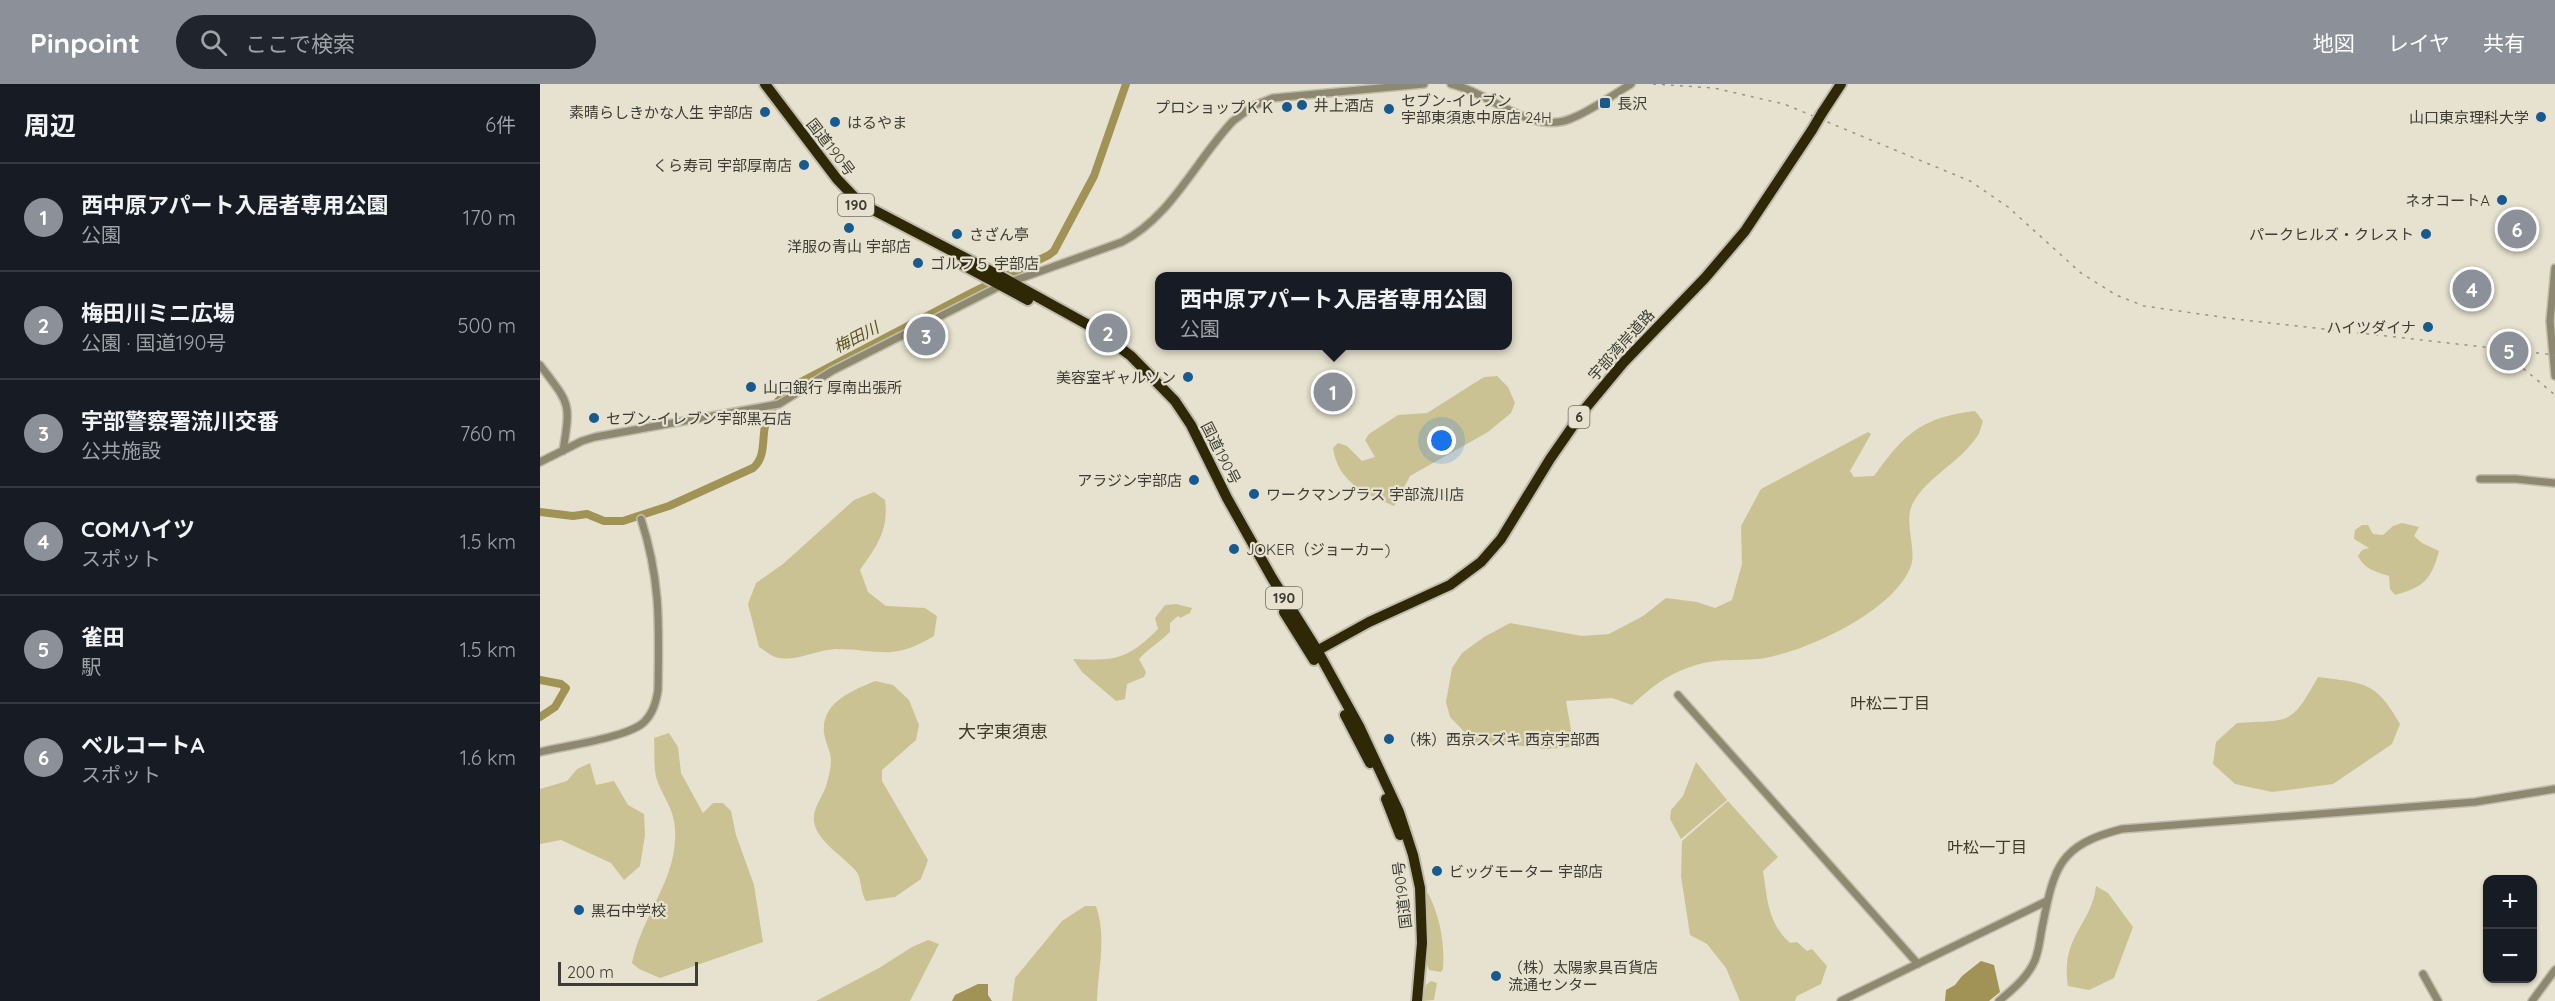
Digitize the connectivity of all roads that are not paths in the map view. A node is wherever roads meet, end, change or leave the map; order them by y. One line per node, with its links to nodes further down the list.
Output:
1 (760, 84): 8 (highway, 国道190号 / 190)
2 (765, 84): 8 (highway, 国道190号 / 190)
3 (1424, 84): 8 (street)
4 (1451, 84): 5 (street)
5 (1631, 84)
6 (1841, 84): 16 (highway, 宇部湾岸道路 / 6, bridge)
7 (2555, 268): 10 (street)
8 (1001, 281): 11 (street); 16 (highway, 国道190号 / 190)
9 (540, 366): 11 (street)
10 (2555, 376)
11 (563, 451): 12 (street)
12 (540, 462)
13 (2480, 479): 14 (street)
14 (2555, 483)
15 (640, 519): 18 (street)
16 (1314, 652): 24 (highway, 国道190号 / 190); 25 (highway, 国道190号 / 190)
17 (1678, 695): 21 (street)
18 (540, 752)
19 (2555, 789): 20 (street)
20 (2047, 901): 21 (street); 27 (street)
21 (1918, 964): 26 (street)
22 (2555, 970): 29 (street)
23 (2423, 974): 28 (street)
24 (1410, 1001)
25 (1418, 1001)
26 (1841, 1001)
27 (1999, 1001)
28 (2438, 1001)
29 (2532, 1001)

